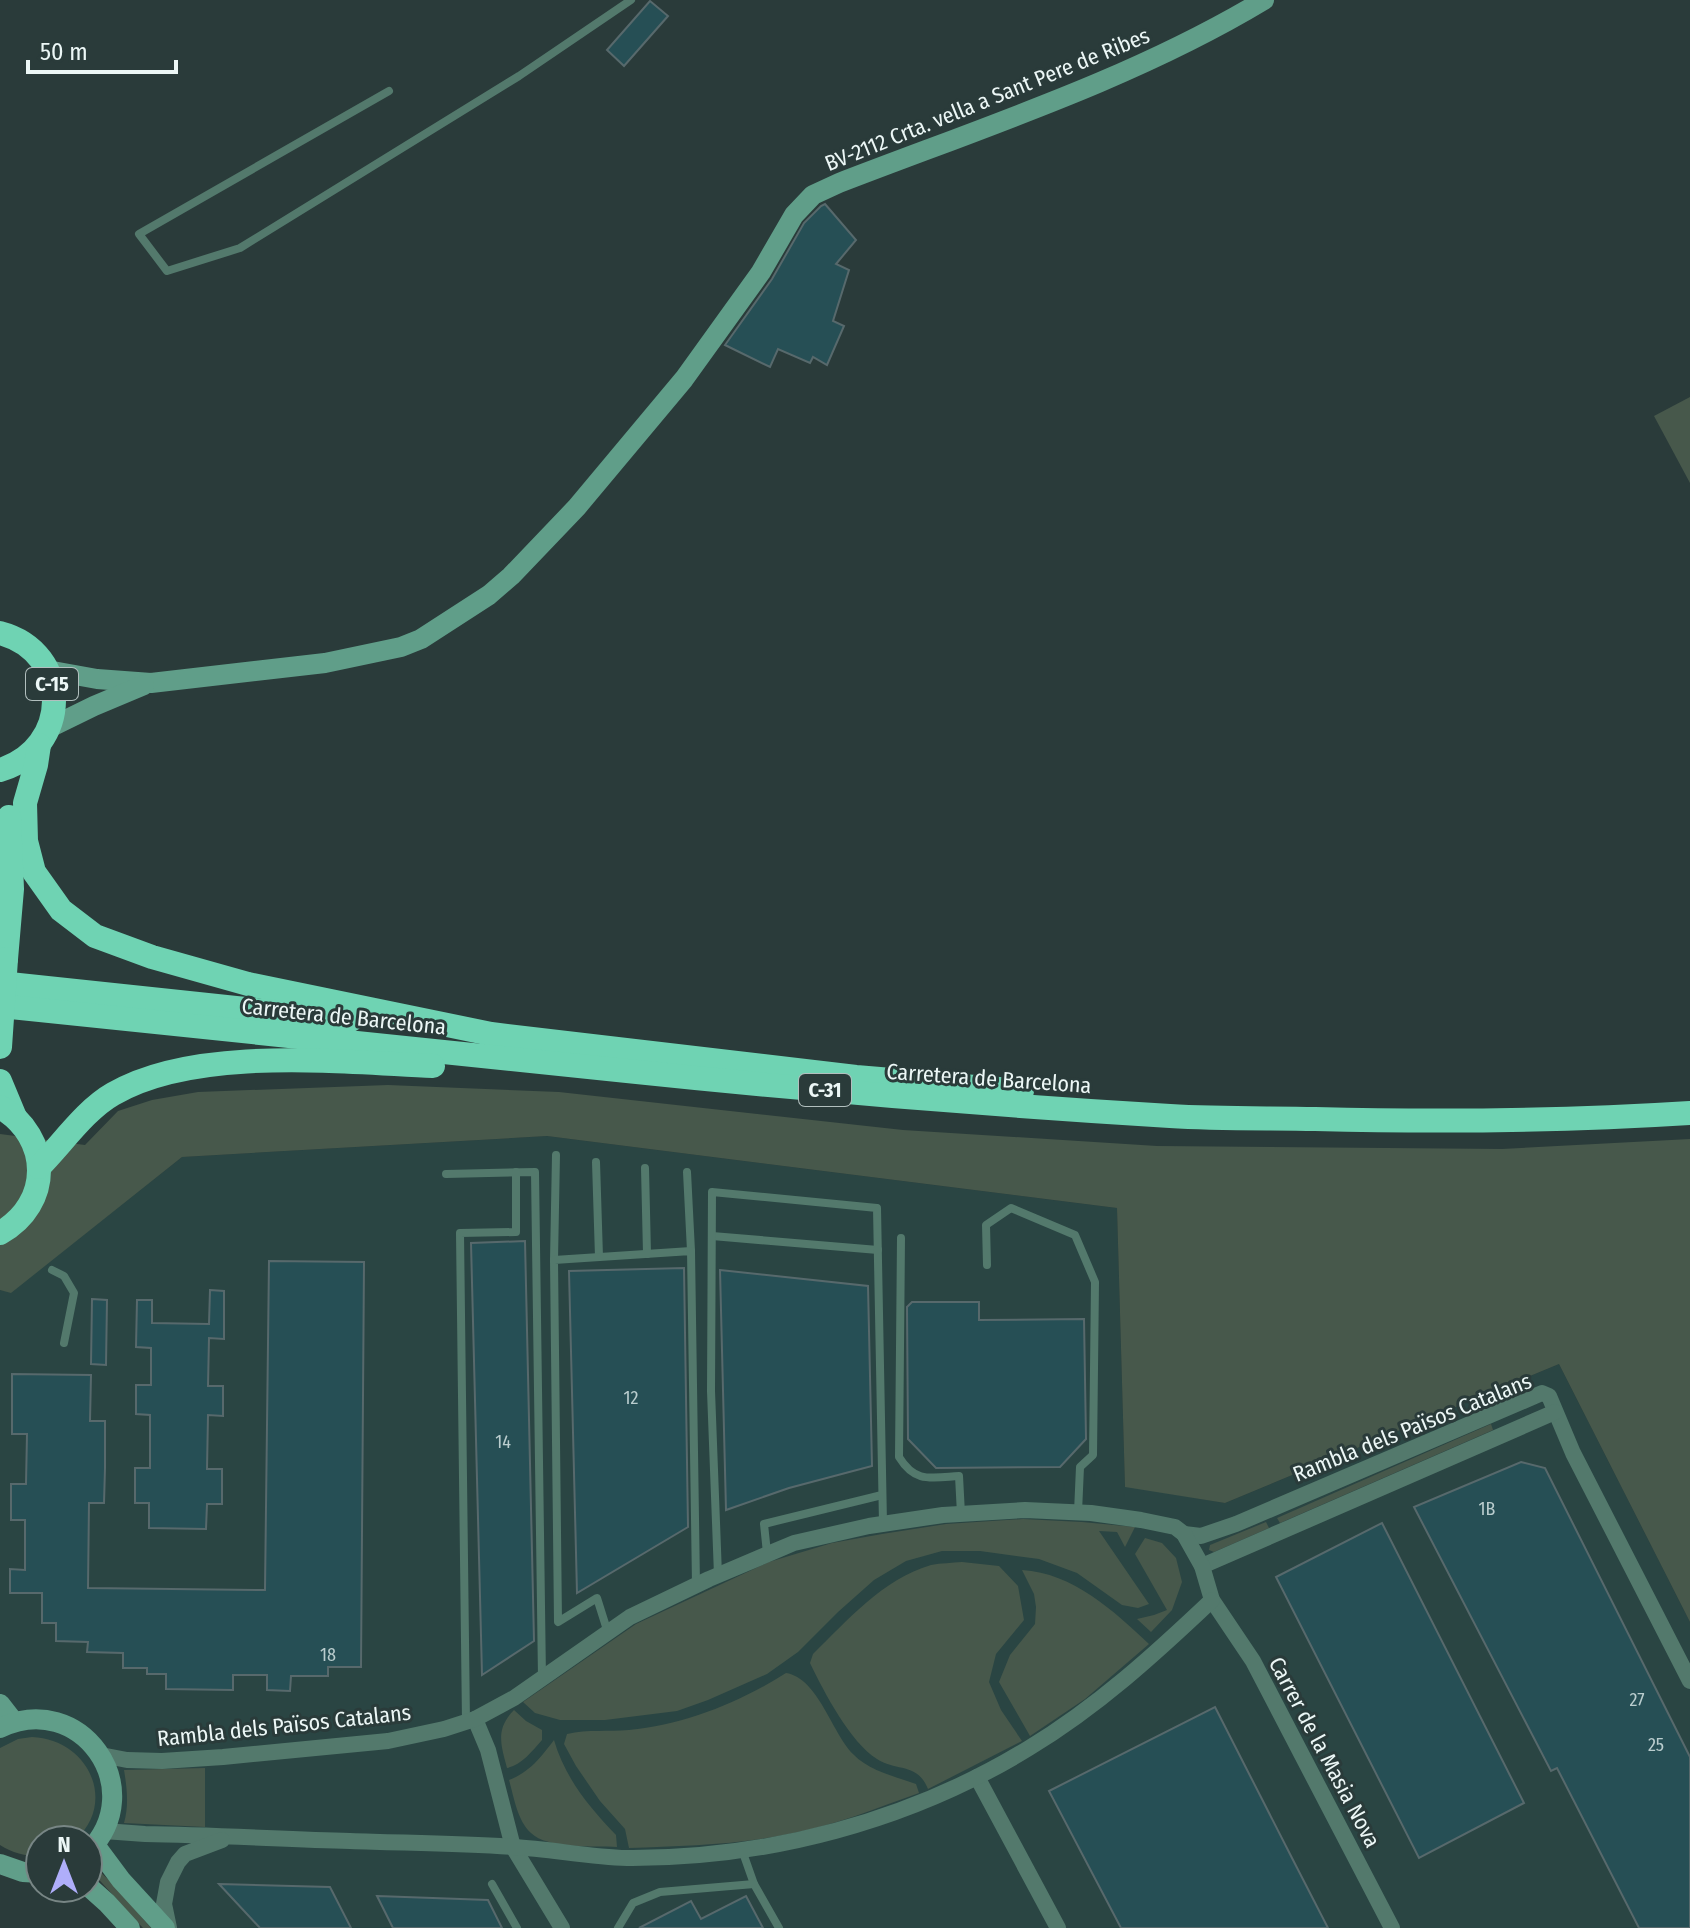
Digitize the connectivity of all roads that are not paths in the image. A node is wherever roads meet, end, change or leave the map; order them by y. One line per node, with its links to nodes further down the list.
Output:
1 (631, 0): 3 (lane)
2 (1264, 0): 6 (street, BV-2112 Crta. vella a Sant Pere de Ribes)
3 (389, 91)
4 (4, 631): 5 (highway, C-15)
5 (47, 670): 6 (street); 7 (highway, C-15)
6 (151, 683): 7 (street)
7 (27, 751): 8 (highway, C-15); 10 (highway)
8 (3, 971): 10 (highway); 11 (highway, C-15, bridge)
9 (0, 1006): 12 (highway, Carretera de Barcelona / C-31)
10 (457, 1027): 16 (highway)
11 (0, 1047)
12 (494, 1058): 16 (highway, Carretera de Barcelona / C-31); 19 (highway)
13 (0, 1081): 14 (highway)
14 (7, 1112): 19 (highway)
15 (1690, 1113): 16 (highway, Carretera de Barcelona / C-31)
16 (1156, 1116)
17 (556, 1155): 31 (lane)
18 (596, 1162): 30 (lane)
19 (39, 1167): 24 (highway)
20 (645, 1168): 29 (lane)
21 (516, 1172): 23 (lane); 47 (lane); 50 (lane)
22 (687, 1172): 28 (lane)
23 (446, 1174)
24 (0, 1233)
25 (712, 1236): 27 (lane); 27 (lane); 43 (lane)
26 (901, 1238): 38 (lane)
27 (878, 1250): 36 (lane)
28 (691, 1251): 29 (lane); 44 (lane)
29 (647, 1254): 30 (lane)
30 (599, 1257): 31 (lane)
31 (554, 1260): 46 (lane)
32 (987, 1265): 37 (lane)
33 (52, 1270): 34 (lane)
34 (64, 1343)
35 (1555, 1412): 40 (street, Rambla dels Països Catalans); 42 (street, Rambla dels Països Catalans); 48 (street)
36 (882, 1495): 39 (lane); 41 (lane)
37 (1078, 1513): 38 (street, Rambla dels Països Catalans); 40 (street, Rambla dels Països Catalans)
38 (961, 1514): 39 (street, Rambla dels Països Catalans)
39 (883, 1524): 41 (street, Rambla dels Països Catalans)
40 (1184, 1534): 42 (street)
41 (767, 1554): 43 (street, Rambla dels Països Catalans)
42 (1202, 1566): 45 (street)
43 (718, 1575): 44 (street, Rambla dels Països Catalans)
44 (696, 1585): 46 (street, Rambla dels Països Catalans)
45 (1212, 1600): 53 (street); 72 (street, Carrer de la Masia Nova)
46 (608, 1633): 47 (street, Rambla dels Països Catalans)
47 (542, 1678): 50 (street, Rambla dels Països Catalans)
48 (1690, 1681)
49 (0, 1704): 51 (street)
50 (470, 1720): 52 (street, Rambla dels Països Catalans); 57 (street)
51 (7, 1725): 52 (street)
52 (101, 1755): 54 (street)
53 (977, 1777): 58 (street); 71 (street)
54 (104, 1826)
55 (231, 1837): 56 (street); 57 (street); 66 (street)
56 (104, 1841)
57 (513, 1847): 58 (street); 68 (street)
58 (742, 1850): 63 (lane)
59 (104, 1855): 66 (street)
60 (0, 1864): 61 (street)
61 (24, 1872)
62 (492, 1884): 67 (lane)
63 (754, 1884): 69 (lane); 70 (lane)
64 (104, 1900): 65 (street)
65 (130, 1928)
66 (167, 1928)
67 (517, 1928)
68 (562, 1928)
69 (618, 1928)
70 (779, 1928)
71 (1058, 1928)
72 (1392, 1928)

